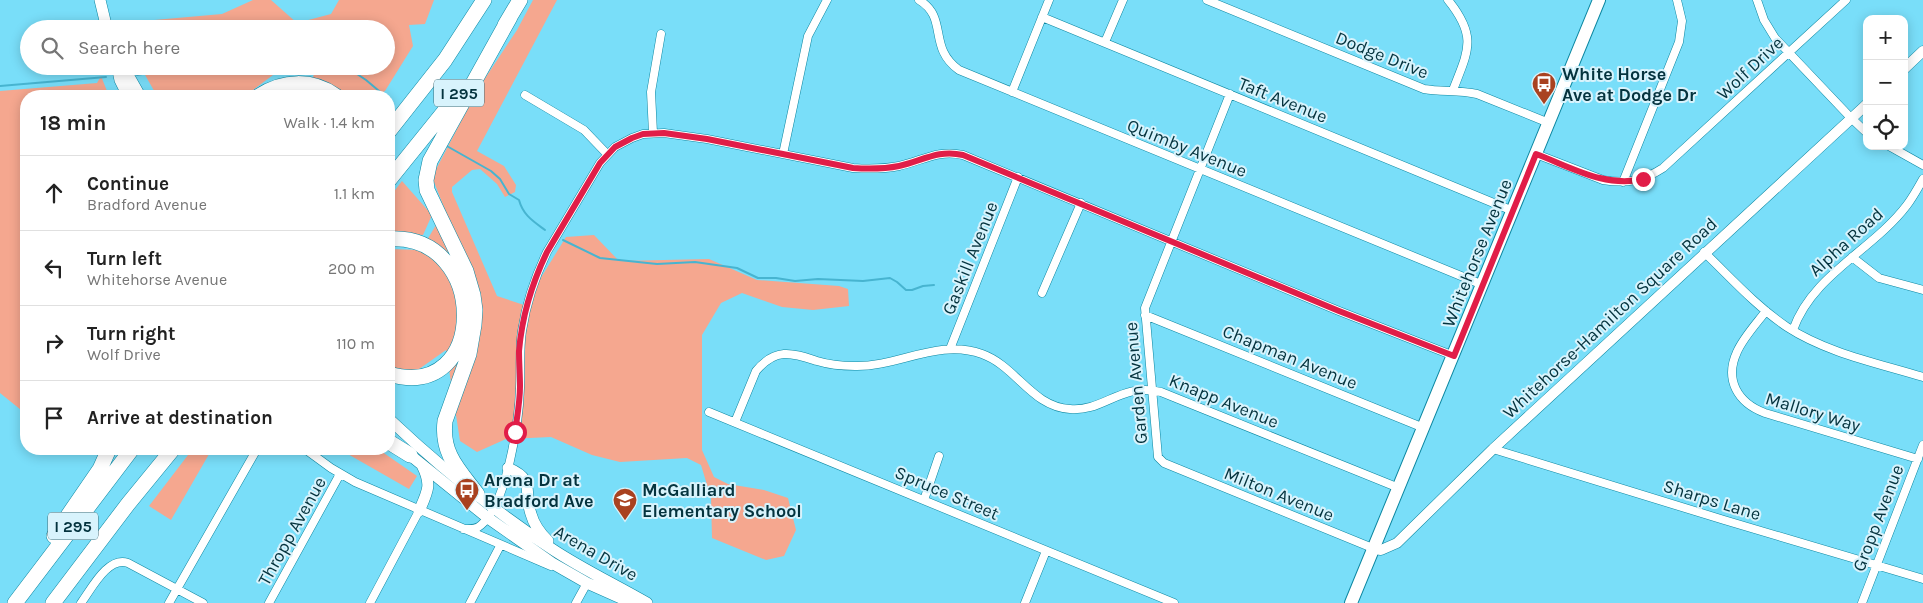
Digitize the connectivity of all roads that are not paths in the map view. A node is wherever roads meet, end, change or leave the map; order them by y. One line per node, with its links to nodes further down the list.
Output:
1 (100, 0): 16 (main road)
2 (484, 0): 34 (highway, I 295)
3 (520, 0): 14 (highway, I 295)
4 (827, 0): 40 (street)
5 (919, 0): 29 (street, Quimby Avenue)
6 (1049, 0): 15 (street)
7 (1124, 0): 18 (street)
8 (1207, 0): 28 (street, Dodge Drive)
9 (1448, 0): 28 (street)
10 (1599, 0): 35 (main road, Whitehorse Avenue)
11 (1677, 0): 47 (street)
12 (1757, 0): 20 (street)
13 (1846, 0): 20 (street, Wolf Drive)
14 (510, 17): 44 (highway, I 295); 85 (highway)
15 (1042, 17): 18 (street, Taft Avenue); 29 (street)
16 (105, 20)
17 (661, 34): 37 (street)
18 (1105, 42): 30 (street, Taft Avenue)
19 (1923, 51): 21 (street)
20 (1789, 52): 33 (street); 47 (street, Wolf Drive)
21 (1908, 65)
22 (119, 75): 24 (main road)
23 (128, 75): 25 (main road)
24 (125, 90)
25 (137, 90)
26 (271, 90): 27 (highway)
27 (325, 90)
28 (1453, 90): 35 (street, Dodge Drive)
29 (1012, 92): 43 (street, Quimby Avenue)
30 (1230, 94): 43 (street, Garden Avenue); 49 (street, Taft Avenue)
31 (525, 95): 39 (street)
32 (1866, 105): 33 (street, Whitehorse-Hamilton Square Road)
33 (1851, 118): 36 (street); 52 (street, Whitehorse-Hamilton Square Road)
34 (395, 123)
35 (1549, 123): 41 (main road, Whitehorse Avenue)
36 (1863, 128)
37 (653, 133): 39 (street); 40 (street)
38 (1896, 150): 42 (street)
39 (607, 154): 82 (street)
40 (784, 154): 45 (street)
41 (1536, 154): 47 (street, Wolf Drive); 49 (main road, Whitehorse Avenue)
42 (1923, 165)
43 (1200, 169): 51 (street, Garden Avenue); 54 (street, Quimby Avenue)
44 (395, 172)
45 (1018, 178): 48 (street); 60 (street, Gaskill Avenue)
46 (1923, 179): 53 (street, Alpha Road)
47 (1623, 182)
48 (1081, 203): 51 (street); 56 (street)
49 (1513, 211): 54 (main road, Whitehorse Avenue)
50 (395, 239): 62 (highway)
51 (1172, 241): 58 (street, Garden Avenue); 61 (street)
52 (1704, 252): 57 (street); 72 (street, Whitehorse-Hamilton Square Road)
53 (1852, 257): 55 (street); 59 (street, Alpha Road)
54 (1483, 285): 61 (main road, Whitehorse Avenue)
55 (1923, 290)
56 (1042, 293)
57 (1766, 311): 59 (street); 80 (street, Mallory Way)
58 (1145, 315): 64 (street, Garden Avenue); 68 (street, Chapman Avenue)
59 (1793, 330): 63 (street)
60 (950, 349): 64 (street, Knapp Avenue); 66 (street, Knapp Avenue)
61 (1454, 356): 68 (main road, Whitehorse Avenue)
62 (395, 376)
63 (1923, 377)
64 (1151, 389): 81 (street, Garden Avenue); 84 (street, Knapp Avenue)
65 (709, 412): 66 (street, Spruce Street)
66 (734, 422): 86 (street, Spruce Street)
67 (395, 424): 85 (main road, Arena Drive)
68 (1424, 428): 84 (main road, Whitehorse Avenue)
69 (395, 441): 79 (main road, Arena Drive)
70 (1923, 445): 80 (street, Gropp Avenue)
71 (395, 446): 79 (highway)
72 (1493, 449): 92 (street, Whitehorse-Hamilton Square Road); 95 (street, Sharps Lane)
73 (107, 455): 100 (highway)
74 (127, 455): 100 (highway, I 295)
75 (167, 455): 101 (highway, I 295)
76 (253, 455): 99 (street)
77 (313, 455): 83 (street)
78 (939, 456): 86 (street)
79 (416, 459): 88 (main road); 89 (main road, Arena Drive)
80 (1918, 459): 95 (street, Gropp Avenue)
81 (1172, 466): 92 (street, Milton Avenue)
82 (508, 468): 87 (street); 94 (main road)
83 (340, 474): 88 (street); 105 (street, Thropp Avenue)
84 (1399, 488): 92 (main road, Whitehorse Avenue)
85 (477, 494): 87 (main road, Arena Drive)
86 (924, 500): 93 (street, Spruce Street)
87 (495, 507): 89 (street); 94 (main road, Arena Drive)
88 (419, 510): 90 (street); 106 (street)
89 (488, 518): 90 (street); 96 (main road, Arena Drive)
90 (463, 530): 91 (street)
91 (500, 546): 96 (street); 107 (street)
92 (1375, 549): 113 (main road, Whitehorse Avenue)
93 (1046, 551): 111 (street); 112 (street, Spruce Street)
94 (564, 556): 110 (main road, Arena Drive)
95 (1876, 564): 97 (street, Sharps Lane); 114 (street, Gropp Avenue)
96 (576, 577): 98 (main road, Arena Drive)
97 (1923, 578)
98 (587, 583): 108 (street); 109 (main road, Arena Drive)
99 (176, 589): 102 (street); 103 (street); 104 (street)
100 (19, 597)
101 (53, 603)
102 (81, 603)
103 (169, 603)
104 (202, 603)
105 (270, 603)
106 (370, 603)
107 (470, 603)
108 (576, 603)
109 (632, 603)
110 (647, 603)
111 (1025, 603)
112 (1174, 603)
113 (1351, 603)
114 (1862, 603)

